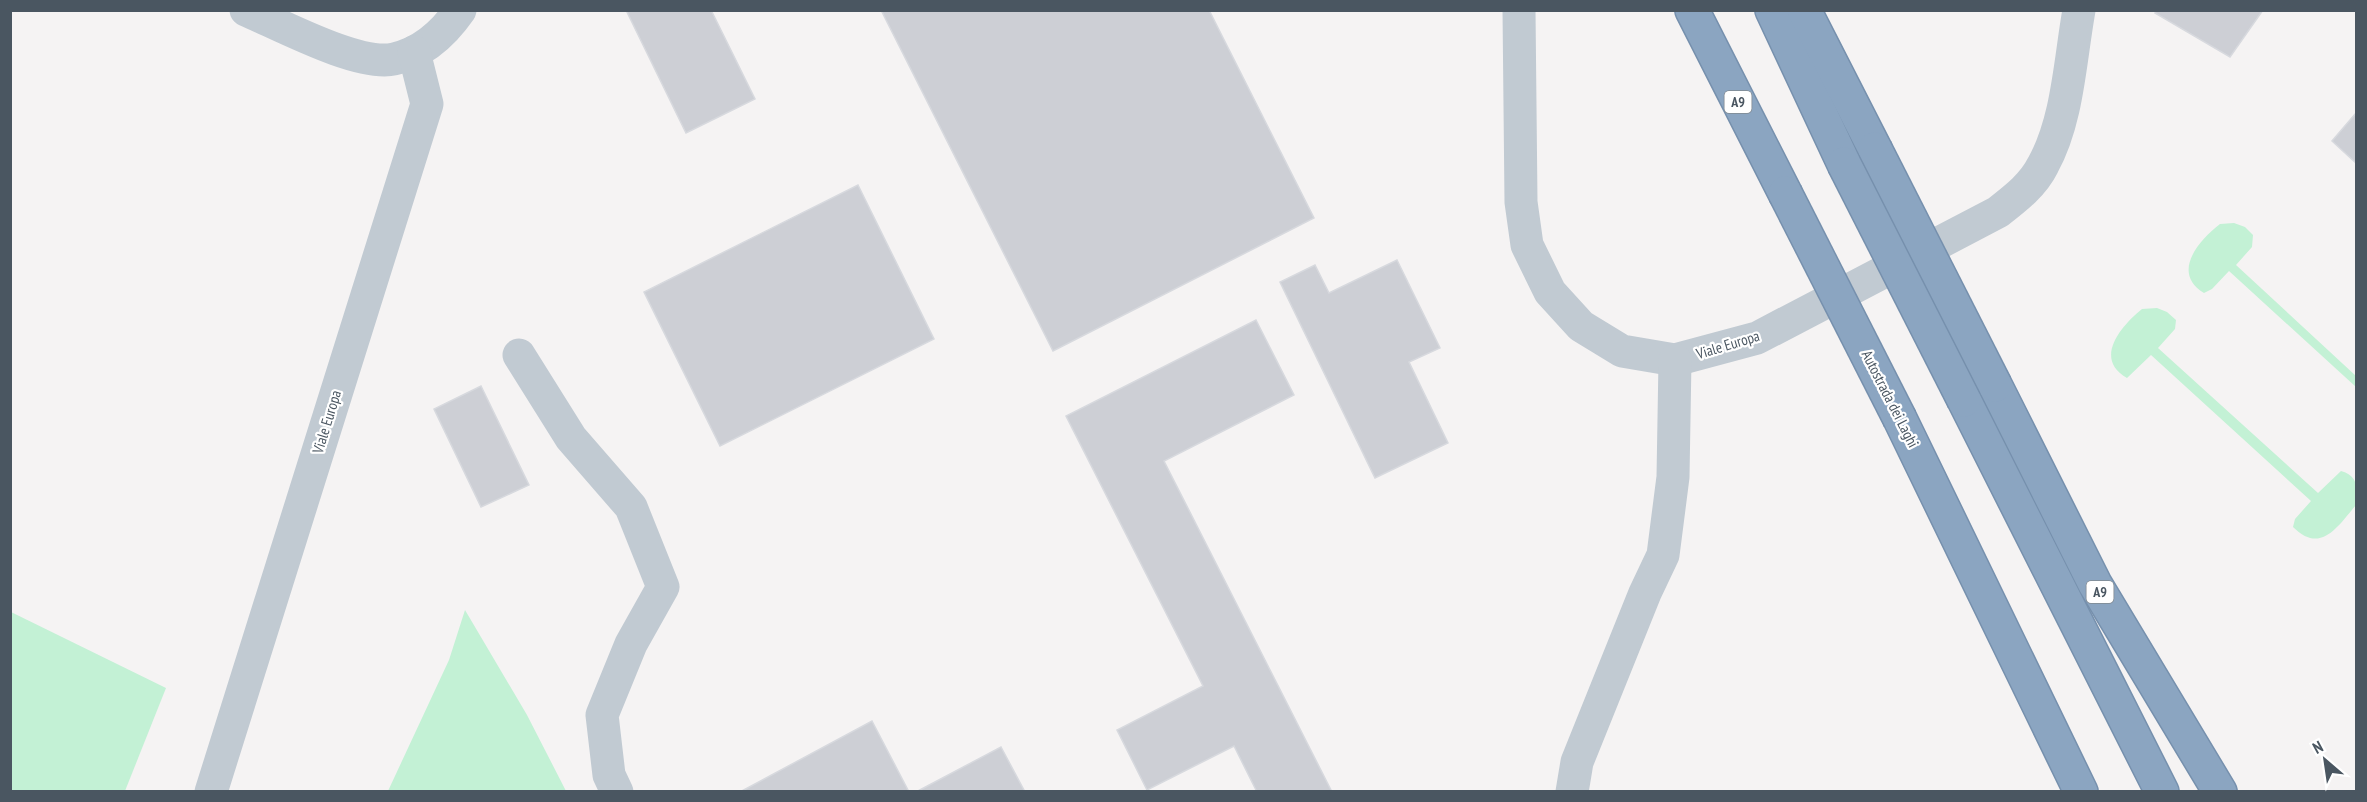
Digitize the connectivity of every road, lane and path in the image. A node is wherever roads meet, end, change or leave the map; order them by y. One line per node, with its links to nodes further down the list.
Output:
1 (246, 10): 8 (street)
2 (460, 10): 8 (street)
3 (1519, 10): 10 (street, Viale Europa)
4 (1692, 10): 14 (highway, Autostrada dei Laghi / A9, bridge)
5 (1772, 10): 15 (highway, A9, bridge)
6 (1804, 10): 16 (highway, A9, bridge)
7 (2079, 10): 10 (street, Viale Europa)
8 (414, 52): 11 (street, Viale Europa)
9 (519, 355): 12 (street)
10 (1675, 360): 13 (street)
11 (211, 792)
12 (617, 792)
13 (1572, 792)
14 (2081, 792)
15 (2162, 792)
16 (2220, 792)

